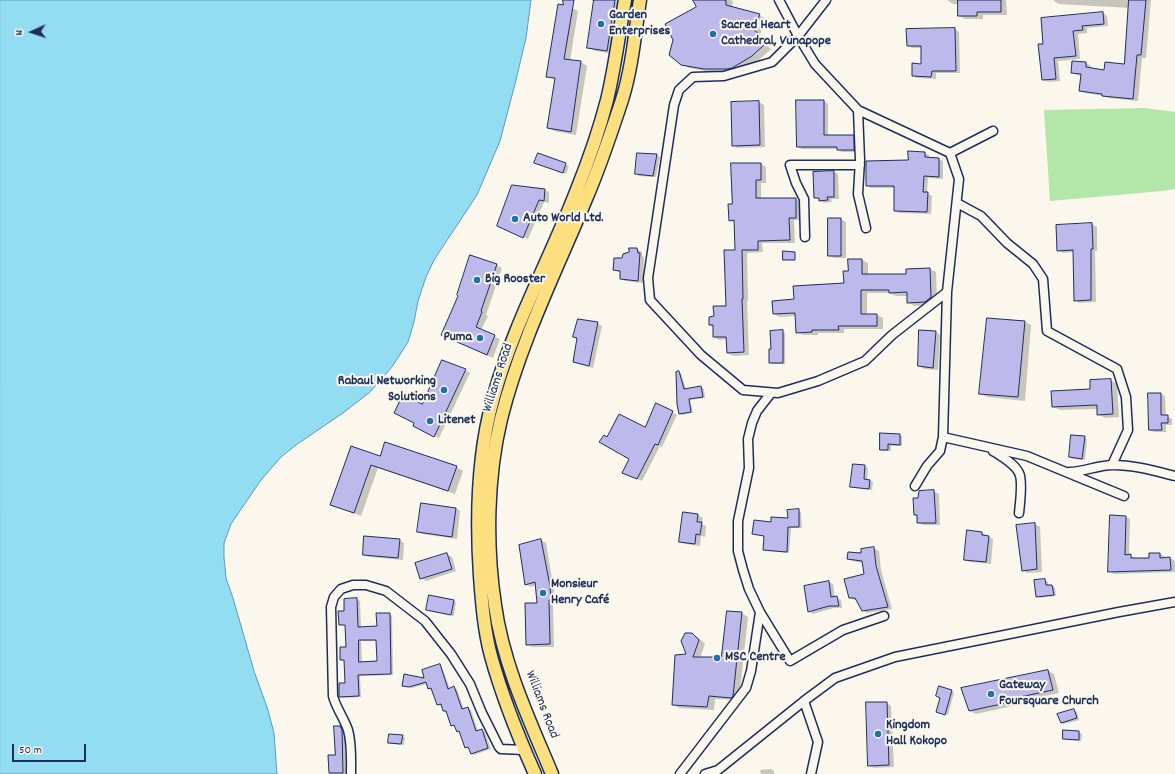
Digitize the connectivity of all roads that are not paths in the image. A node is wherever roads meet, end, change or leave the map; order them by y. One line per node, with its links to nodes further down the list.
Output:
1 (625, 0): 27 (main road, Williams Road)
2 (640, 0): 30 (main road, Williams Road)
3 (780, 0): 5 (street)
4 (826, 0): 5 (street)
5 (798, 36): 6 (street); 14 (street)
6 (858, 110): 8 (street); 9 (street)
7 (993, 131): 8 (street)
8 (950, 152): 10 (street)
9 (860, 165): 11 (street); 12 (street)
10 (957, 203): 13 (street); 17 (street)
11 (866, 228)
12 (805, 237)
13 (947, 292): 14 (street); 15 (street)
14 (771, 393): 24 (street)
15 (943, 437): 16 (street); 20 (street)
16 (988, 447): 18 (street); 22 (street)
17 (1112, 465): 18 (street); 19 (street)
18 (1063, 471): 21 (street)
19 (1175, 476)
20 (915, 486)
21 (1124, 496)
22 (1019, 513)
23 (1175, 602): 26 (street)
24 (760, 612): 25 (street); 31 (street)
25 (884, 616)
26 (804, 701): 32 (street); 33 (street)
27 (524, 750): 28 (street); 29 (main road, Williams Road)
28 (351, 774)
29 (535, 774)
30 (552, 774)
31 (680, 774)
32 (705, 774)
33 (811, 774)

